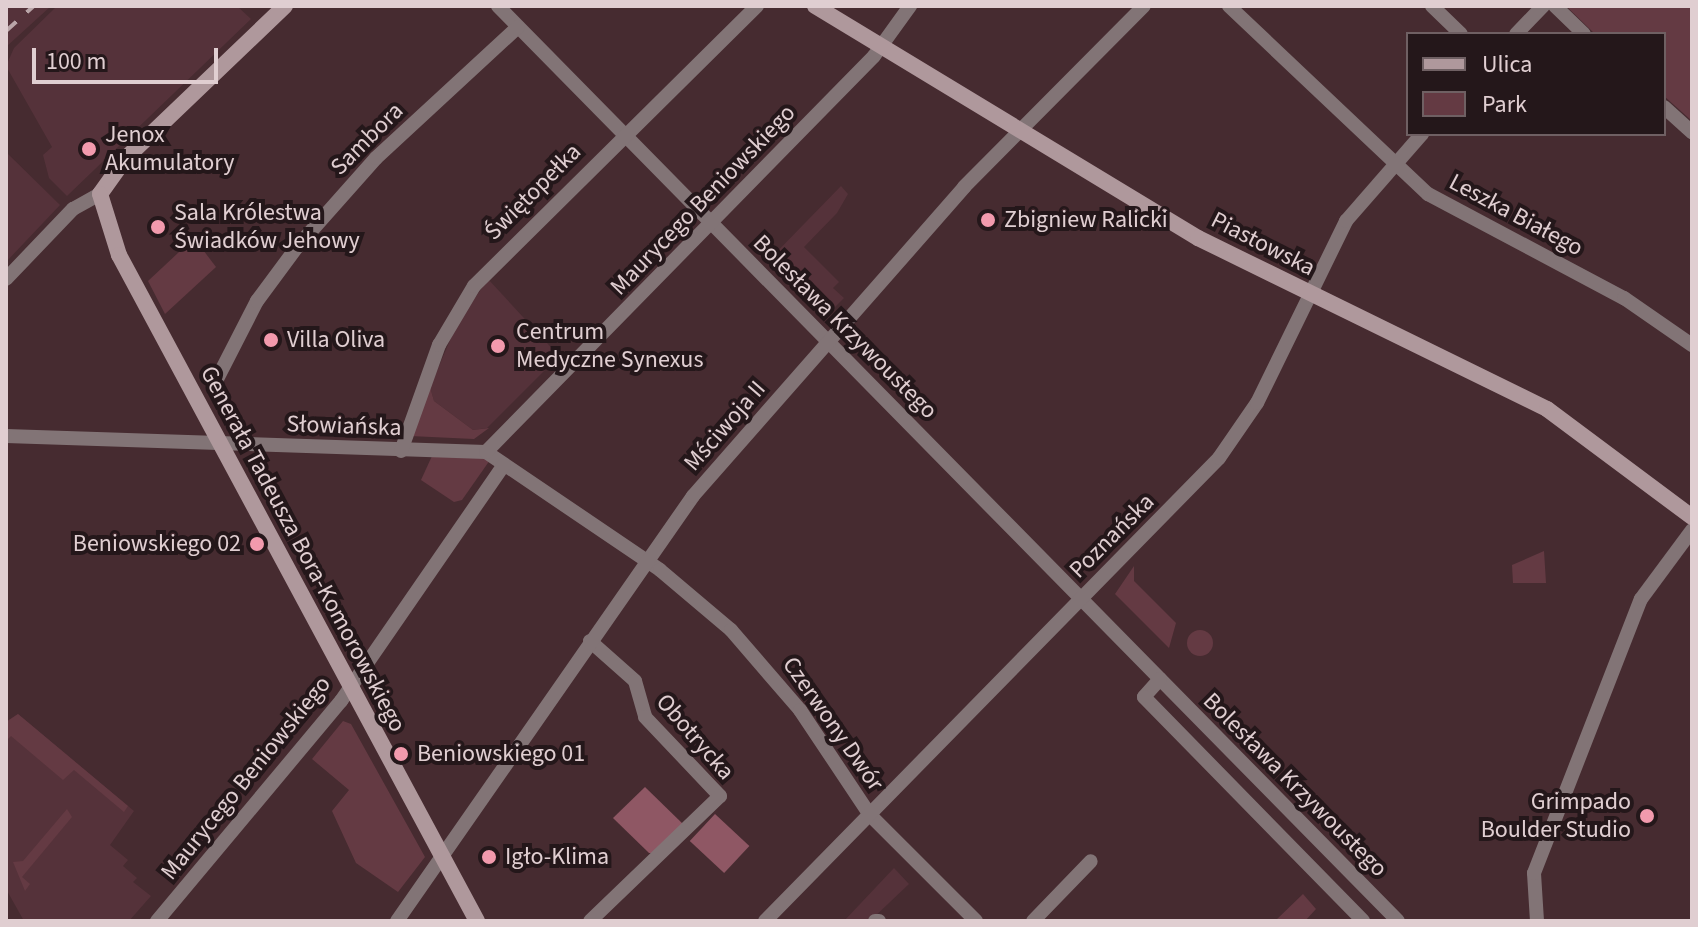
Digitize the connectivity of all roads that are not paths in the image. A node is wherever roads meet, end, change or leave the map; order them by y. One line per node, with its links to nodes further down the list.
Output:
1 (285, 6): 22 (street)
2 (498, 6): 11 (street, Bolesława Krzywoustego)
3 (757, 6): 19 (street, Świętopełka)
4 (815, 6): 15 (street, Piastowska)
5 (910, 6): 15 (street, Maurycego Beniowskiego)
6 (1144, 6): 17 (street, Mściwoja II)
7 (1229, 6): 21 (street, Leszka Białego)
8 (1432, 6): 12 (street)
9 (1543, 6): 13 (street)
10 (1555, 6): 14 (street)
11 (518, 27): 19 (street, Bolesława Krzywoustego); 28 (street, Sambora)
12 (1459, 32)
13 (1518, 32)
14 (1582, 32)
15 (882, 47): 17 (street, Piastowska); 23 (street, Maurycego Beniowskiego)
16 (1666, 109): 18 (street)
17 (1017, 129): 25 (street, Piastowska); 26 (street, Mściwoja II)
18 (1692, 132)
19 (625, 135): 23 (street, Bolesława Krzywoustego); 31 (street, Świętopełka)
20 (1420, 136): 21 (street, Poznańska)
21 (1394, 164): 25 (street, Poznańska); 27 (street, Leszka Białego)
22 (100, 194): 24 (street); 30 (street, Generała Tadeusza Bora-Komorowskiego)
23 (712, 223): 26 (street, Bolesława Krzywoustego); 32 (street, Maurycego Beniowskiego)
24 (6, 279)
25 (1310, 294): 34 (street, Piastowska); 37 (street, Poznańska)
26 (827, 340): 36 (street, Mściwoja II); 37 (street, Bolesława Krzywoustego)
27 (1692, 345)
28 (216, 381)
29 (6, 436): 30 (street, Słowiańska)
30 (220, 444): 31 (street, Słowiańska); 40 (street, Generała Tadeusza Bora-Komorowskiego)
31 (401, 451): 32 (street, Słowiańska)
32 (486, 452): 33 (street)
33 (504, 465): 36 (street); 40 (street, Maurycego Beniowskiego)
34 (1692, 517)
35 (1692, 530): 53 (street)
36 (647, 561): 38 (street, Mściwoja II); 41 (street, Czerwony Dwór)
37 (1081, 598): 39 (street, Bolesława Krzywoustego); 41 (street, Poznańska)
38 (590, 641): 42 (street, Mściwoja II); 47 (street, Obotrycka)
39 (1160, 679): 51 (street, Bolesława Krzywoustego); 52 (street, Bolesława Krzywoustego)
40 (349, 687): 42 (street, Generała Tadeusza Bora-Komorowskiego); 44 (street, Maurycego Beniowskiego)
41 (870, 815): 48 (street, Poznańska); 49 (street, Czerwony Dwór)
42 (441, 856): 45 (street, Mściwoja II); 46 (street, Generała Tadeusza Bora-Komorowskiego)
43 (1091, 861): 50 (street)
44 (157, 921)
45 (397, 921)
46 (477, 921)
47 (590, 921)
48 (765, 921)
49 (976, 921)
50 (1033, 921)
51 (1363, 921)
52 (1398, 921)
53 (1537, 921)

